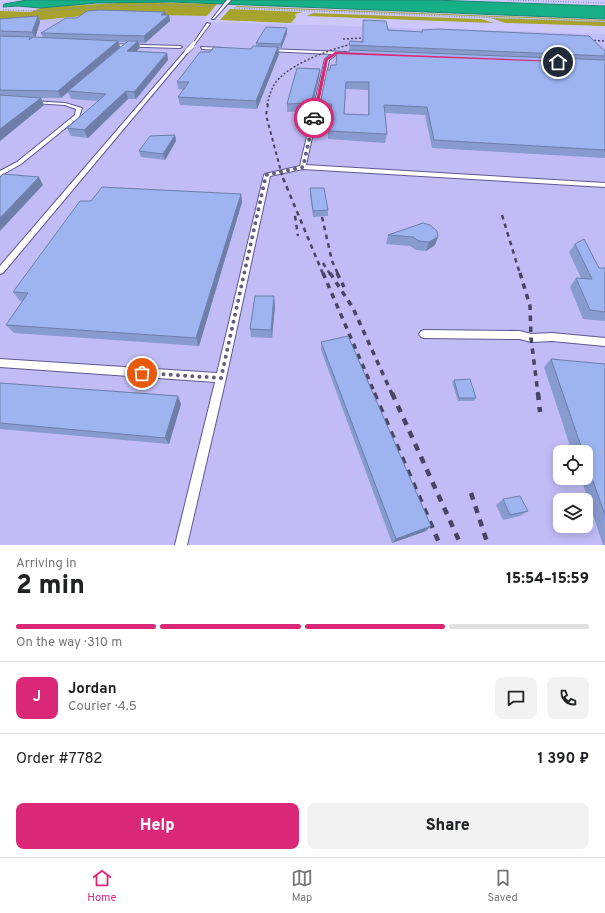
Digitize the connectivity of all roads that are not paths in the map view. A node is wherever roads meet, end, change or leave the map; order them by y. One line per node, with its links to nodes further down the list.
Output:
1 (229, 0): 2 (lane)
2 (213, 18)
3 (208, 24): 19 (lane, bridge)
4 (105, 45): 5 (lane)
5 (128, 45): 6 (lane); 9 (lane)
6 (180, 47)
7 (202, 48): 8 (lane)
8 (225, 49)
9 (122, 50)
10 (265, 50): 11 (lane)
11 (336, 53): 12 (lane); 16 (lane)
12 (355, 54)
13 (65, 99): 15 (lane)
14 (30, 102): 15 (lane)
15 (60, 104): 17 (lane)
16 (303, 167): 18 (lane); 23 (lane)
17 (0, 174)
18 (605, 185)
19 (0, 272)
20 (424, 334): 21 (lane)
21 (605, 342)
22 (0, 363): 23 (lane)
23 (221, 378): 24 (lane)
24 (180, 545)

